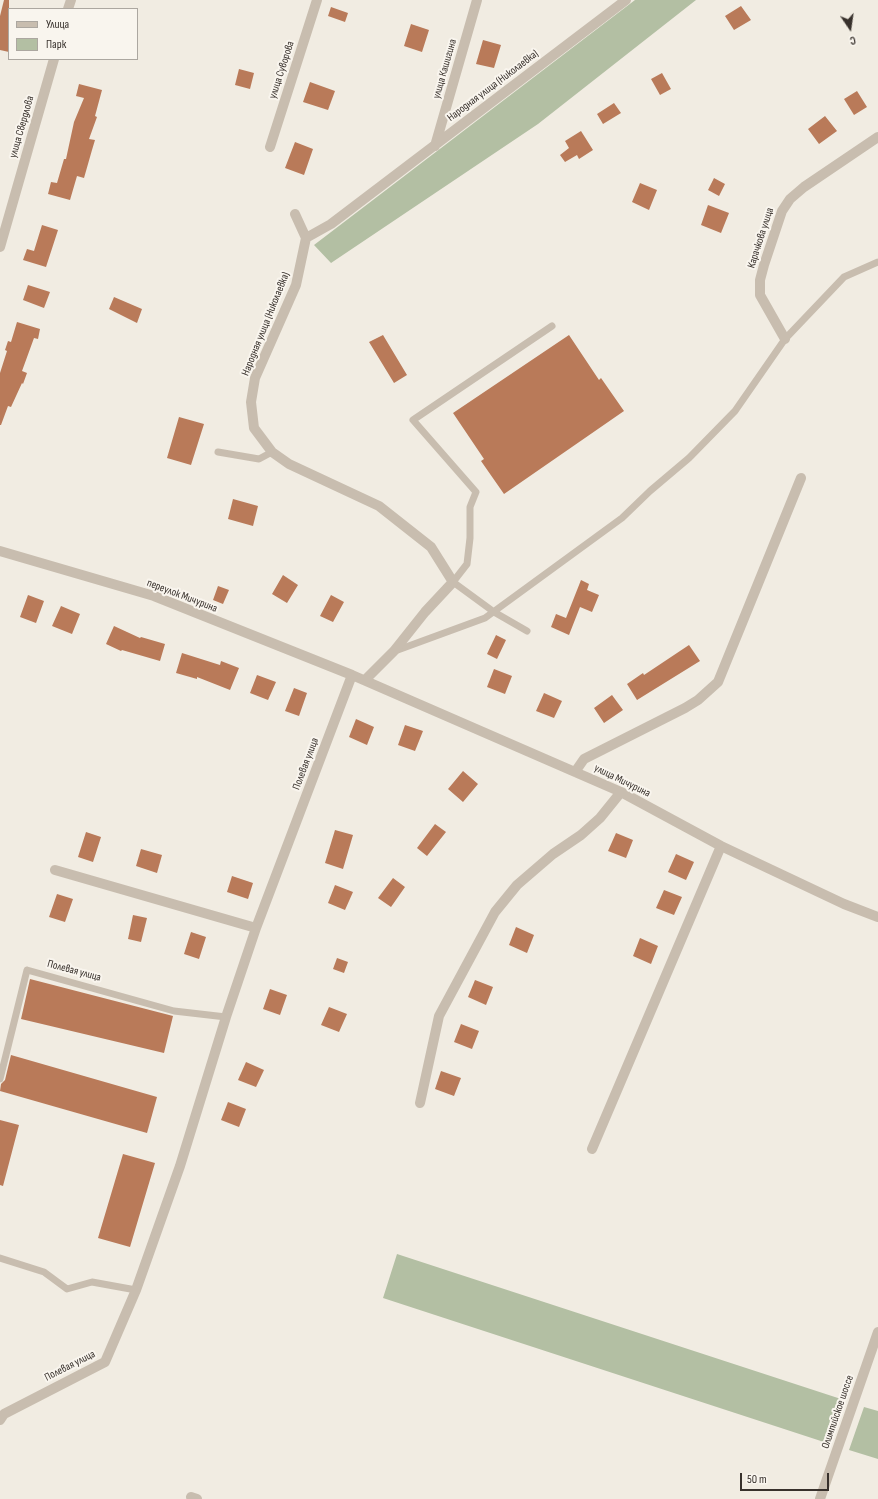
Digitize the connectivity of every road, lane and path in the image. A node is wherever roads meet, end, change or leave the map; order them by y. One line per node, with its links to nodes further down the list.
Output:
1 (317, 0): 7 (street, улица Суворова)
2 (477, 0): 6 (street, улица Кашигина)
3 (626, 0): 6 (street, Народная улица (Николаевка))
4 (54, 60): 10 (street, улица Свердлова)
5 (878, 137): 13 (street, Карачкова улица)
6 (435, 146): 9 (street, Народная улица (Николаевка))
7 (270, 147)
8 (295, 214): 9 (street)
9 (306, 238): 15 (street, Народная улица (Николаевка))
10 (0, 247)
11 (878, 262): 13 (lane)
12 (552, 326): 18 (lane)
13 (785, 339): 19 (lane)
14 (218, 452): 15 (lane)
15 (272, 452): 18 (street, Народная улица (Николаевка))
16 (801, 478): 24 (street)
17 (0, 551): 22 (street, переулок Мичурина)
18 (453, 582): 19 (lane); 21 (street)
19 (494, 612): 20 (lane); 21 (lane)
20 (527, 631)
21 (394, 652): 23 (street)
22 (352, 674): 23 (street, улица Мичурина); 29 (street, Полевая улица)
23 (365, 680): 24 (street, улица Мичурина)
24 (575, 772): 25 (street, улица Мичурина)
25 (621, 792): 26 (street, улица Мичурина); 32 (street)
26 (721, 846): 28 (street, улица Мичурина); 33 (street)
27 (55, 870): 29 (street)
28 (878, 917)
29 (256, 928): 30 (street, Полевая улица)
30 (226, 1017): 31 (lane, Полевая улица); 35 (street, Полевая улица)
31 (0, 1079)
32 (420, 1103)
33 (592, 1149)
34 (0, 1258): 35 (lane)
35 (136, 1290): 37 (street, Полевая улица)
36 (878, 1332): 38 (street, Олимпийское шоссе)
37 (1, 1415)
38 (820, 1499)

